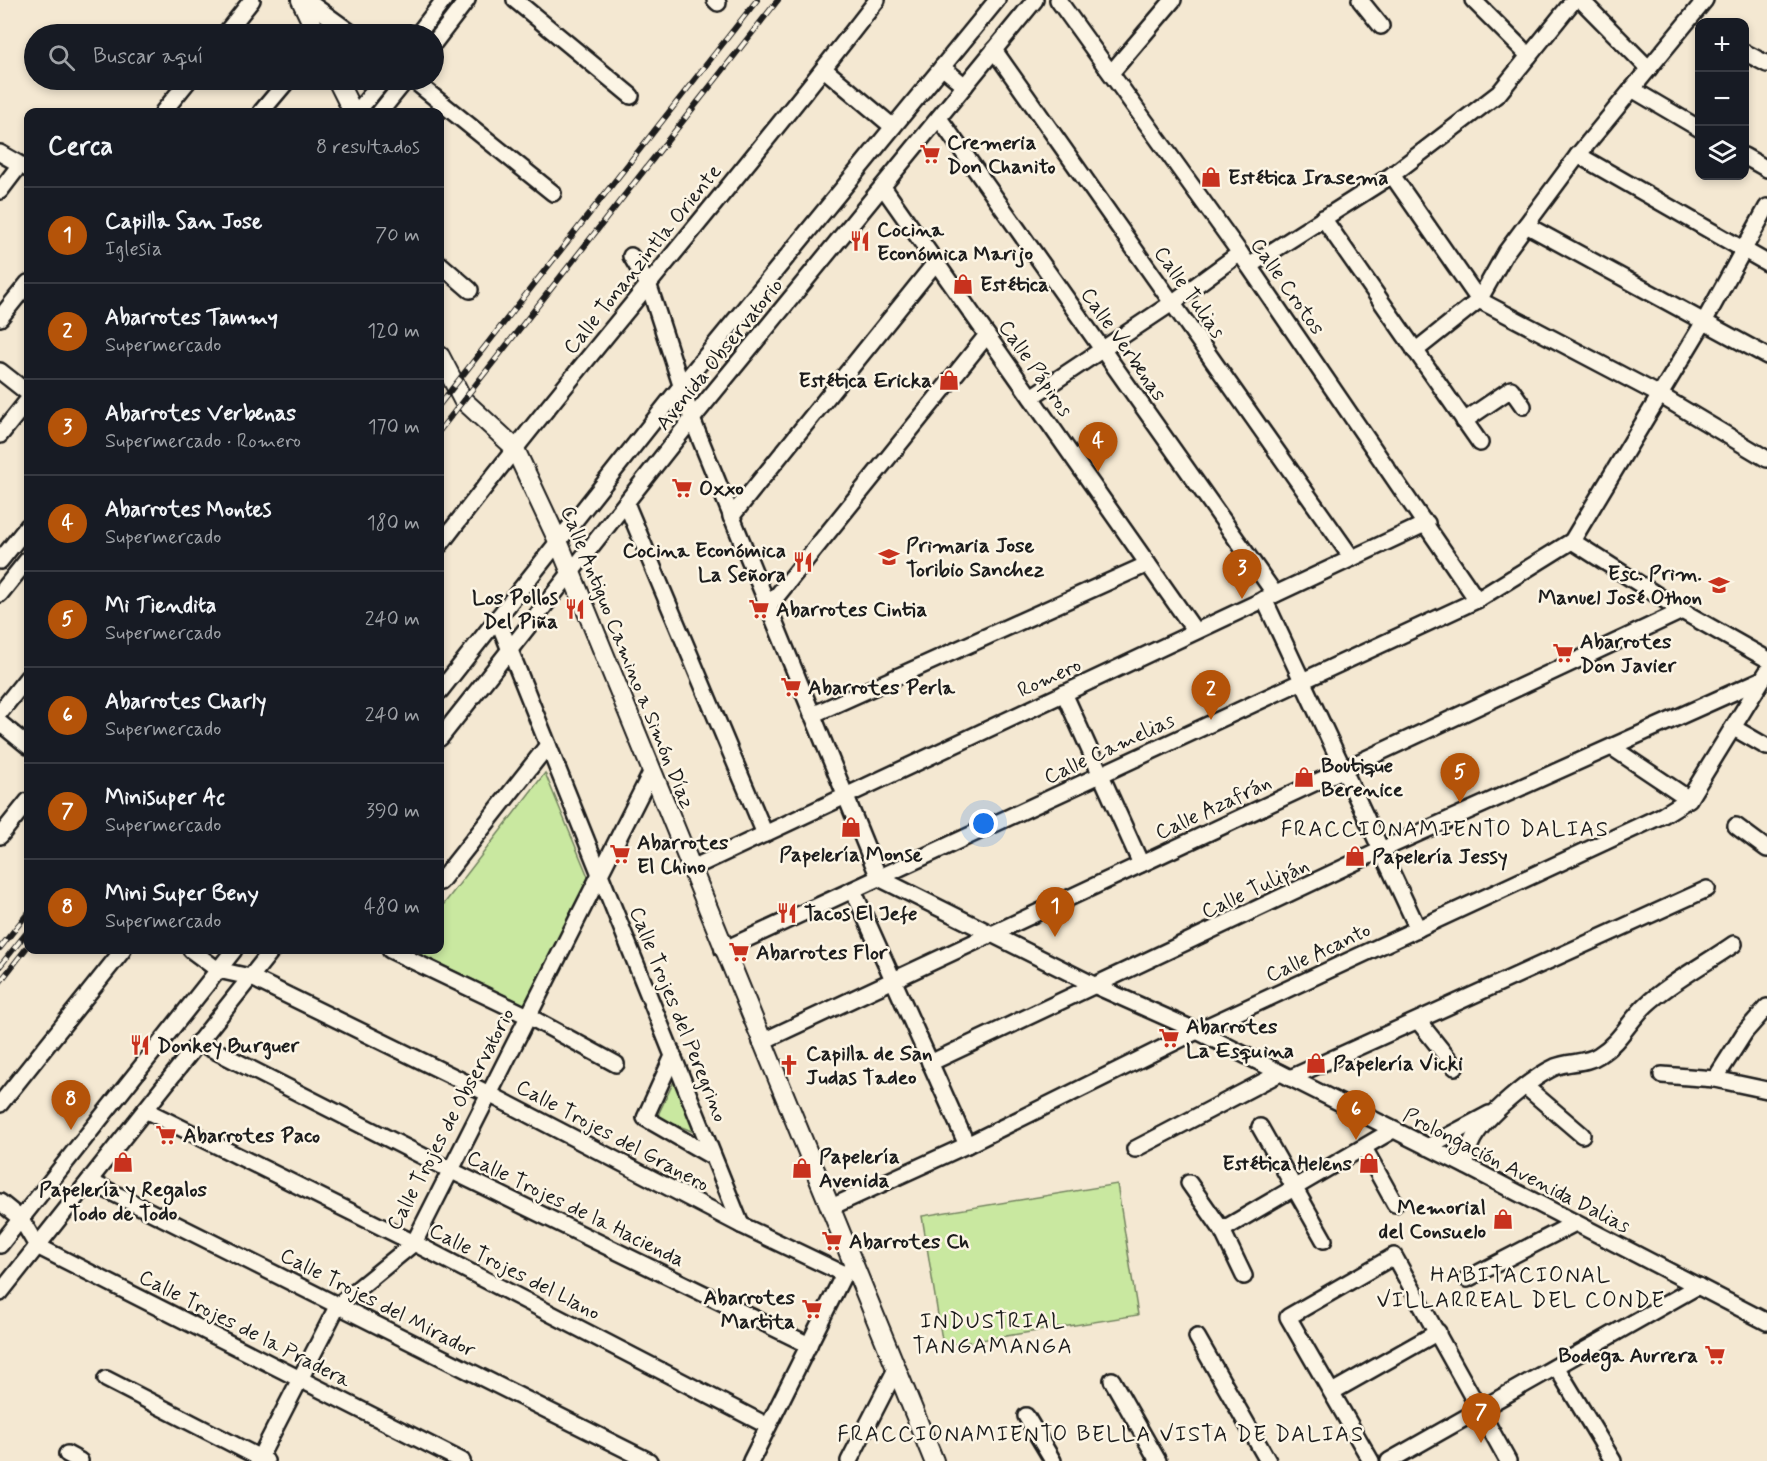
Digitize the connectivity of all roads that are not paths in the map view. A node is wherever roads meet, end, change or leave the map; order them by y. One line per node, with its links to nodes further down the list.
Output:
1 (252, 0): 18 (street)
2 (301, 0): 19 (main road)
3 (306, 0): 20 (street)
4 (444, 0): 21 (street)
5 (467, 0): 23 (street)
6 (515, 0): 40 (street)
7 (877, 0): 29 (street, Calle Tonanzintla Oriente)
8 (997, 0): 28 (street, Avenida Observatorio)
9 (1035, 0): 24 (street, Avenida Observatorio)
10 (1058, 0): 31 (street, Calle Crotos)
11 (1173, 0): 31 (street)
12 (1360, 0): 22 (street)
13 (1473, 0): 26 (street)
14 (1574, 0): 26 (street)
15 (1581, 0): 30 (street)
16 (1704, 0): 17 (street)
17 (1694, 23): 30 (street)
18 (233, 24)
19 (312, 24)
20 (339, 24)
21 (426, 24)
22 (1381, 26)
23 (444, 30)
24 (994, 50): 32 (street, Avenida Observatorio); 71 (street, Calle Tulias)
25 (1749, 55): 27 (street)
26 (1529, 56): 54 (street)
27 (1767, 64)
28 (942, 68): 32 (street); 48 (street, Avenida Observatorio)
29 (824, 69): 48 (street); 67 (street, Calle Tonanzintla Oriente)
30 (1649, 69): 33 (street)
31 (1111, 73): 63 (street, Calle Crotos)
32 (965, 86): 46 (street, Avenida Observatorio)
33 (1632, 89): 47 (street); 50 (street)
34 (181, 90): 41 (street)
35 (280, 90): 42 (street)
36 (343, 90): 43 (main road)
37 (374, 90): 44 (street)
38 (398, 90): 45 (street)
39 (425, 90): 57 (street)
40 (631, 96)
41 (166, 108)
42 (264, 108)
43 (353, 108)
44 (358, 108)
45 (383, 108)
46 (939, 118): 55 (street, Avenida Observatorio); 75 (street, Calle Verbenas)
47 (1695, 126)
48 (893, 127): 80 (street, Avenida Observatorio)
49 (0, 153): 52 (street)
50 (1578, 155): 60 (street); 61 (street)
51 (1749, 159): 53 (street)
52 (24, 167): 56 (street)
53 (1767, 169)
54 (1392, 175): 59 (street); 70 (street)
55 (883, 187): 64 (street, Calle Pápiros); 86 (street, Avenida Observatorio)
56 (0, 190)
57 (553, 193)
58 (1767, 207): 61 (street)
59 (1323, 218): 63 (street); 76 (street)
60 (1526, 225): 70 (street); 73 (street)
61 (1744, 250): 65 (street); 73 (street)
62 (631, 256): 67 (street)
63 (1244, 259): 71 (street); 94 (street, Calle Crotos)
64 (936, 262): 74 (street, Calle Pápiros); 93 (street)
65 (1767, 263)
66 (444, 267): 69 (street)
67 (649, 286): 80 (street); 90 (street, Calle Tonanzintla Oriente)
68 (24, 288): 72 (street)
69 (470, 290)
70 (1479, 300): 76 (street); 82 (street)
71 (1172, 303): 75 (street); 99 (street, Calle Tulias)
72 (0, 318)
73 (1705, 320): 77 (street); 82 (street)
74 (987, 335): 83 (street, Calle Pápiros); 107 (street)
75 (1102, 349): 83 (street); 105 (street, Calle Verbenas)
76 (1415, 351): 87 (street)
77 (1767, 356)
78 (444, 363): 90 (main road, Calle Antiguo Camino a Simón Díaz)
79 (0, 371): 81 (street)
80 (682, 385): 86 (street); 97 (street, Avenida Observatorio)
81 (24, 390)
82 (1658, 394): 91 (street); 98 (street)
83 (1031, 397): 102 (street, Calle Pápiros)
84 (24, 405): 88 (street)
85 (1523, 406): 87 (street)
86 (692, 419): 92 (street, Avenida Observatorio); 93 (street)
87 (1464, 421): 89 (street)
88 (0, 435)
89 (1480, 443)
90 (514, 447): 96 (street, Calle Tonanzintla Oriente); 97 (main road, Calle Antiguo Camino a Simón Díaz)
91 (1767, 459)
92 (626, 503): 103 (street, Avenida Observatorio); 134 (street)
93 (731, 517): 107 (street)
94 (1426, 523): 99 (street, Romero); 106 (street, Calle Crotos)
95 (24, 531): 100 (street)
96 (444, 540)
97 (558, 541): 103 (main road, Calle Antiguo Camino a Simón Díaz); 109 (street, Avenida Observatorio)
98 (1572, 541): 106 (street, Calle Camelias); 108 (street)
99 (1352, 558): 105 (street, Romero)
100 (0, 561)
101 (24, 564): 104 (street)
102 (1148, 564): 110 (street, Calle Pápiros); 119 (street)
103 (570, 573): 111 (street, Avenida Observatorio); 128 (main road, Calle Antiguo Camino a Simón Díaz)
104 (0, 594)
105 (1269, 597): 110 (street, Romero); 114 (street, Calle Verbenas)
106 (1477, 600): 114 (street, Calle Camelias)
107 (768, 607): 119 (street)
108 (1682, 611): 112 (street); 127 (street, Calle Azafrán)
109 (497, 618): 111 (street, Calle Trojes del Peregrino); 116 (street, Avenida Observatorio)
110 (1195, 631): 117 (street, Romero)
111 (509, 650): 122 (street, Avenida Observatorio); 124 (street, Calle Trojes del Peregrino)
112 (1767, 658)
113 (1765, 675): 121 (street, Calle Acanto); 126 (street, Calle Tulipán)
114 (1302, 681): 127 (street, Calle Verbenas); 129 (street, Calle Camelias)
115 (24, 682): 118 (street)
116 (444, 686)
117 (1064, 693): 129 (street); 130 (street, Romero)
118 (0, 712)
119 (812, 715): 130 (street)
120 (0, 723): 123 (street)
121 (1734, 728): 125 (street); 131 (street, Calle Acanto)
122 (444, 733)
123 (24, 743)
124 (548, 745): 140 (street, Calle Trojes del Peregrino); 141 (street)
125 (1767, 747)
126 (1613, 748): 131 (street); 137 (street, Calle Tulipán)
127 (1343, 769): 137 (street, Calle Verbenas); 138 (street, Calle Azafrán)
128 (651, 773): 139 (main road, Calle Antiguo Camino a Simón Díaz); 140 (street, Calle Trojes de Observatorio)
129 (1101, 775): 138 (street); 142 (street, Calle Camelias)
130 (845, 796): 134 (street, Romero); 142 (street)
131 (1689, 799): 145 (street, Calle Acanto)
132 (24, 806): 135 (street)
133 (1736, 826): 136 (street)
134 (765, 834): 139 (street, Romero)
135 (0, 836)
136 (1767, 849)
137 (1381, 850): 145 (street, Calle Verbenas); 157 (street, Calle Tulipán)
138 (1141, 864): 146 (street, Calle Azafrán)
139 (690, 868): 148 (main road, Calle Antiguo Camino a Simón Díaz)
140 (599, 872): 159 (street, Calle Trojes de Observatorio); 164 (street, Calle Trojes del Peregrino)
141 (444, 877)
142 (879, 878): 144 (street, Calle Camelias); 146 (street, Prolongación Avenida Dalias)
143 (1707, 889): 160 (street)
144 (853, 890): 148 (street, Calle Camelias); 156 (street)
145 (1418, 928): 161 (street, Calle Acanto)
146 (992, 934): 156 (street, Calle Azafrán); 157 (street, Prolongación Avenida Dalias)
147 (1734, 944): 171 (street)
148 (723, 950): 163 (main road, Calle Antiguo Camino a Simón Díaz)
149 (120, 954): 174 (street)
150 (196, 954): 154 (street, Calle Trojes del Granero)
151 (231, 954): 154 (street)
152 (269, 954): 155 (street)
153 (398, 954): 159 (street)
154 (218, 970): 155 (street, Calle Trojes del Granero); 193 (street)
155 (250, 977): 162 (street); 173 (street, Calle Trojes del Granero)
156 (893, 980): 163 (street, Calle Azafrán); 165 (street)
157 (1096, 986): 161 (street, Prolongación Avenida Dalias); 165 (street, Calle Tulipán)
158 (1767, 1007): 170 (street)
159 (528, 1016): 166 (street); 173 (street, Calle Trojes de Observatorio)
160 (1419, 1022): 167 (street); 169 (street)
161 (1197, 1031): 169 (street, Prolongación Avenida Dalias); 180 (street, Calle Acanto)
162 (198, 1042): 176 (street); 186 (street, Calle Trojes de la Hacienda)
163 (761, 1042): 192 (main road, Calle Antiguo Camino a Simón Díaz)
164 (673, 1056): 184 (street, Calle Trojes del Peregrino); 184 (street)
165 (930, 1063): 180 (street)
166 (616, 1064)
167 (1455, 1067)
168 (1662, 1075): 170 (street)
169 (1285, 1076): 178 (street, Prolongación Avenida Dalias); 183 (street)
170 (1716, 1079): 172 (street)
171 (1526, 1087): 175 (street); 179 (street)
172 (1767, 1090)
173 (489, 1094): 186 (street, Calle Trojes de Observatorio); 195 (street, Calle Trojes del Granero)
174 (0, 1104)
175 (1500, 1108): 181 (street); 185 (street)
176 (145, 1110): 187 (street); 198 (street, Calle Trojes del Llano)
177 (1260, 1127): 189 (street)
178 (1393, 1130): 181 (street, Prolongación Avenida Dalias); 182 (street)
179 (1582, 1136)
180 (967, 1145): 192 (street, Calle Acanto)
181 (1427, 1147): 185 (street, Prolongación Avenida Dalias)
182 (1364, 1148): 189 (street); 191 (street)
183 (1135, 1149)
184 (713, 1157): 195 (street, Calle Trojes del Peregrino)
185 (1466, 1166): 194 (street, Prolongación Avenida Dalias)
186 (450, 1170): 198 (street, Calle Trojes de Observatorio); 210 (street, Calle Trojes de la Hacienda)
187 (88, 1181): 200 (street); 206 (street, Calle Trojes del Mirador)
188 (1189, 1183): 196 (street)
189 (1294, 1188): 196 (street); 197 (street)
190 (0, 1202): 193 (street)
191 (1395, 1204)
192 (830, 1208): 201 (main road, Calle Antiguo Camino a Simón Díaz)
193 (21, 1219): 199 (street); 200 (street)
194 (1575, 1223): 203 (street); 204 (street, Prolongación Avenida Dalias)
195 (741, 1225): 201 (street, Calle Trojes del Granero)
196 (1222, 1230): 202 (street)
197 (1324, 1240)
198 (414, 1242): 206 (street, Calle Trojes de Observatorio); 219 (street, Calle Trojes del Llano)
199 (0, 1245)
200 (37, 1246): 205 (street); 213 (street, Calle Trojes de la Pradera)
201 (849, 1271): 210 (street); 212 (main road, Calle Antiguo Camino a Simón Díaz)
202 (1244, 1276)
203 (1467, 1280)
204 (1698, 1286): 207 (street, Prolongación Avenida Dalias); 211 (street)
205 (0, 1293)
206 (338, 1305): 213 (street, Calle Trojes de Observatorio); 222 (street, Calle Trojes del Mirador)
207 (1767, 1322)
208 (1438, 1332): 216 (street); 216 (street); 217 (street)
209 (1197, 1337): 228 (street)
210 (809, 1344): 219 (street)
211 (1557, 1368): 217 (street); 232 (street)
212 (896, 1369): 224 (street); 225 (main road, Calle Antiguo Camino a Simón Díaz)
213 (299, 1378): 220 (street, Calle Trojes de Observatorio); 221 (street, Calle Trojes de la Pradera)
214 (106, 1379): 220 (street)
215 (1112, 1380): 227 (street)
216 (1332, 1392): 229 (street)
217 (1481, 1410): 230 (street); 231 (street)
218 (1026, 1416): 226 (street)
219 (768, 1426): 223 (street)
220 (261, 1460)
221 (462, 1461)
222 (649, 1461)
223 (751, 1461)
224 (849, 1461)
225 (934, 1461)
226 (1053, 1461)
227 (1158, 1461)
228 (1268, 1461)
229 (1371, 1461)
230 (1389, 1461)
231 (1508, 1461)
232 (1613, 1461)

